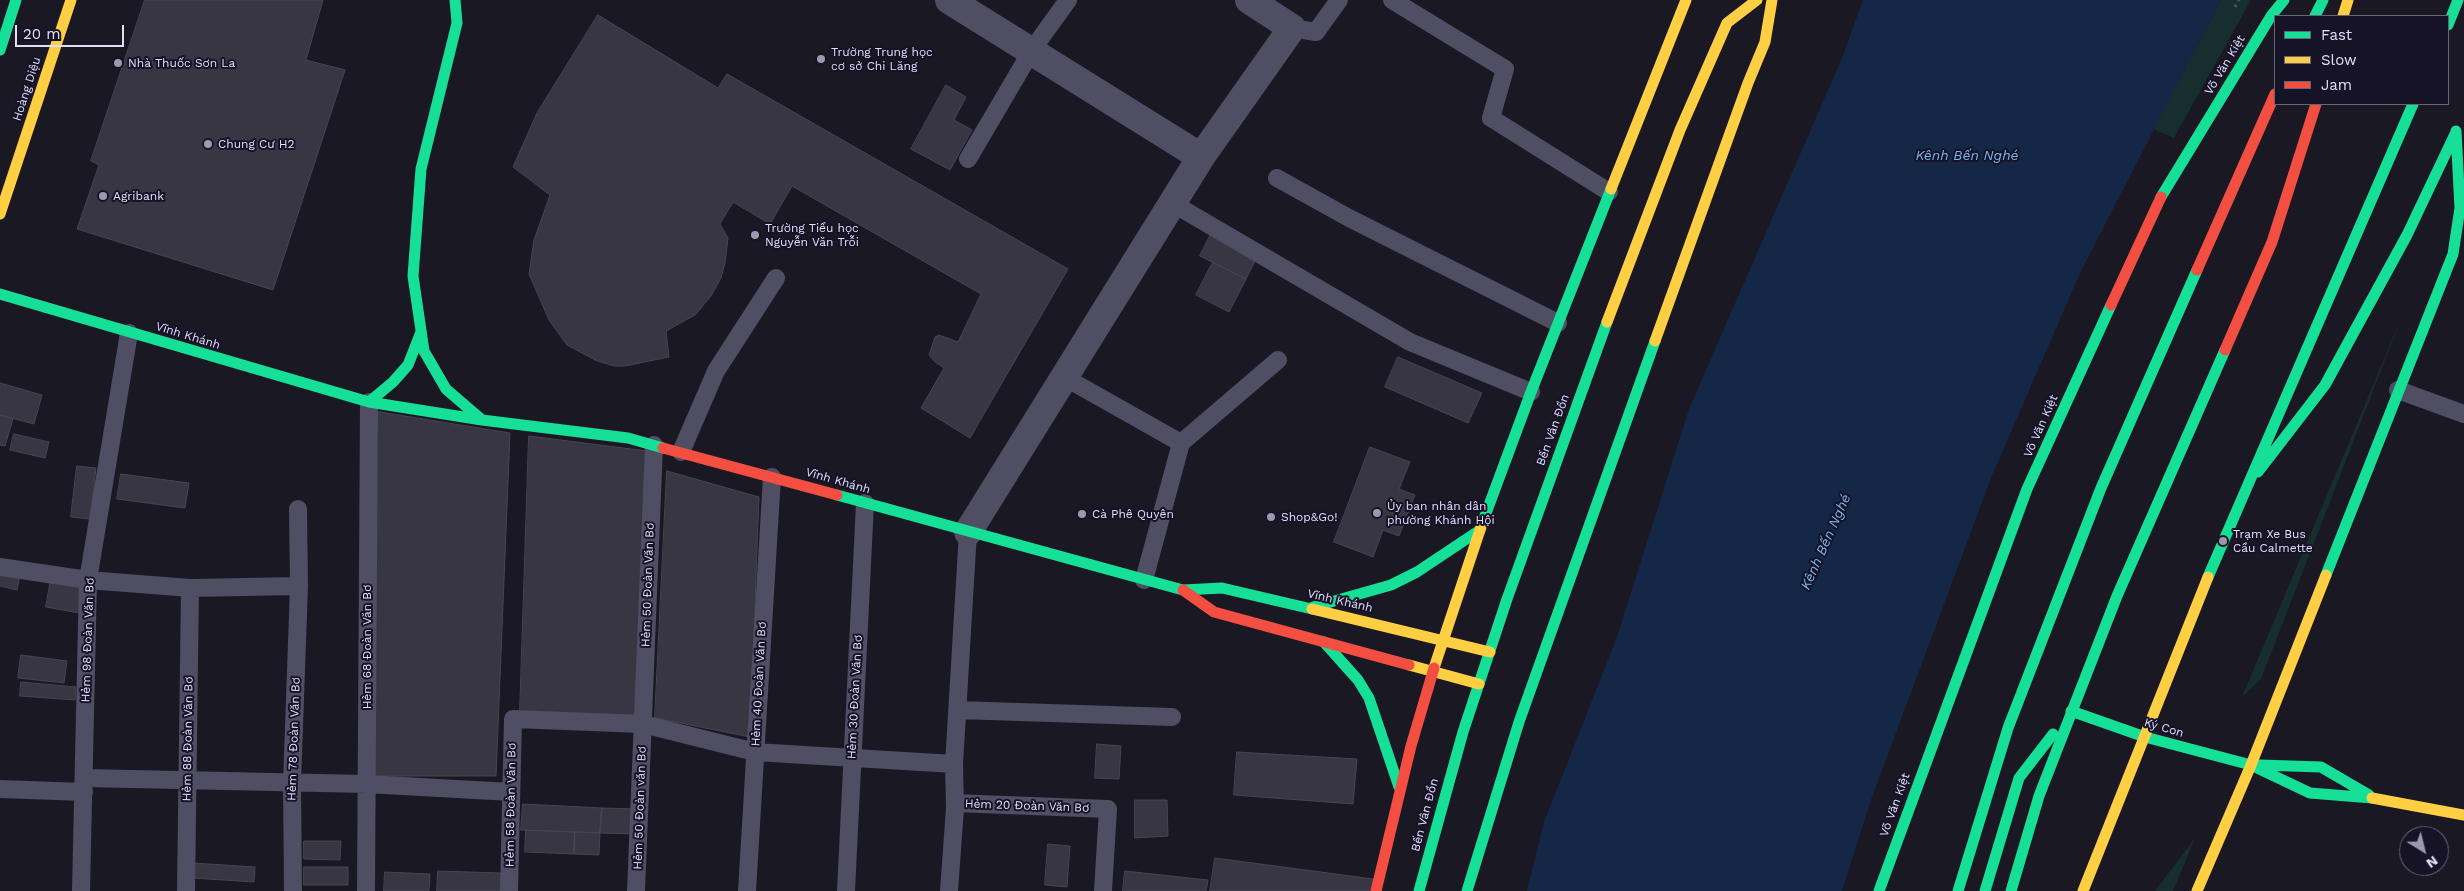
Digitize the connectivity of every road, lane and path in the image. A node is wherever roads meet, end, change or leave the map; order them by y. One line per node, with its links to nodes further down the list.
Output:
1 (16, 0): 20 (main road)
2 (71, 0): 30 (main road, Hoàng Diệu)
3 (455, 0): 36 (main road)
4 (950, 0): 21 (street)
5 (1068, 0): 21 (lane)
6 (1249, 0): 19 (street)
7 (1339, 0): 19 (lane)
8 (1392, 0): 28 (lane)
9 (1686, 0): 28 (main road)
10 (1758, 0): 63 (main road, Bến Vân Đồn)
11 (1772, 0): 97 (main road)
12 (2284, 0): 98 (main road, Võ Văn Kiệt)
13 (2323, 0): 16 (main road)
14 (2348, 0): 17 (main road)
15 (2458, 0): 18 (main road)
16 (2316, 15)
17 (2343, 15)
18 (2449, 22)
19 (1292, 28): 25 (street)
20 (0, 50)
21 (1032, 50): 25 (street); 26 (lane)
22 (2274, 96): 99 (main road)
23 (2316, 105): 67 (main road)
24 (2413, 105): 49 (main road)
25 (1201, 156): 29 (street)
26 (968, 159)
27 (1277, 178): 35 (lane)
28 (1609, 192): 35 (main road)
29 (1172, 202): 39 (street); 41 (lane)
30 (0, 214)
31 (2464, 237): 32 (main road)
32 (2453, 254): 40 (main road); 49 (main road)
33 (776, 278): 47 (lane)
34 (0, 294): 37 (main road, Vĩnh Khánh)
35 (1558, 324): 41 (main road)
36 (421, 332): 42 (main road); 44 (main road)
37 (129, 333): 42 (main road, Vĩnh Khánh); 55 (lane, Hẻm 98 Đoàn Văn Bơ)
38 (1278, 360): 45 (lane)
39 (1064, 377): 45 (lane); 53 (street)
40 (2398, 390): 43 (lane); 74 (main road)
41 (1531, 392): 52 (main road)
42 (369, 402): 44 (main road, Vĩnh Khánh); 77 (lane, Hẻm 68 Đoàn Văn Bơ)
43 (2464, 414)
44 (482, 420): 46 (main road, Vĩnh Khánh)
45 (1181, 443): 56 (lane)
46 (654, 445): 47 (main road, Vĩnh Khánh); 69 (lane, Hẻm 50 Đoàn Văn Bơ)
47 (681, 452): 48 (main road, Vĩnh Khánh)
48 (772, 477): 50 (main road, Vĩnh Khánh); 71 (lane, Hẻm 40 Đoàn Văn Bơ)
49 (2249, 483): 70 (main road)
50 (865, 503): 53 (main road, Vĩnh Khánh); 72 (lane, Hẻm 30 Đoàn Văn Bơ)
51 (298, 509): 57 (lane, Hẻm 78 Đoàn Văn Bơ)
52 (1480, 530): 60 (main road); 61 (main road)
53 (968, 532): 56 (main road, Vĩnh Khánh); 66 (lane, Hẻm 20 Đoàn Văn Bơ)
54 (0, 567): 55 (lane)
55 (88, 580): 58 (lane); 78 (lane, Hẻm 98 Đoàn Văn Bơ)
56 (1144, 580): 59 (main road, Vĩnh Khánh)
57 (299, 586): 58 (lane); 76 (lane, Hẻm 78 Đoàn Văn Bơ)
58 (190, 588): 75 (lane, Hẻm 88 Đoàn Văn Bơ)
59 (1183, 590): 60 (main road, Vĩnh Khánh); 62 (main road, Vĩnh Khánh)
60 (1309, 608): 61 (main road, Vĩnh Khánh)
61 (1441, 639): 63 (main road, Vĩnh Khánh); 64 (main road)
62 (1324, 642): 64 (main road, Vĩnh Khánh); 79 (main road)
63 (1490, 652): 65 (main road, Bến Vân Đồn)
64 (1432, 670): 65 (main road, Vĩnh Khánh); 79 (main road)
65 (1479, 684): 96 (main road, Bến Vân Đồn)
66 (958, 710): 68 (lane); 73 (lane, Hẻm 20 Đoàn Văn Bơ)
67 (2071, 711): 70 (main road, Ký Con); 100 (main road); 101 (main road)
68 (1172, 717)
69 (643, 724): 71 (lane); 81 (lane, Hẻm 58 Đoàn Văn Bơ); 90 (lane, Hẻm 50 Đoàn văn Bơ)
70 (2144, 737): 74 (main road, Ký Con); 102 (main road)
71 (755, 752): 72 (lane); 91 (lane, Hẻm 40 Đoàn Văn Bơ)
72 (852, 759): 73 (lane); 92 (lane, Hẻm 30 Đoàn Văn Bơ)
73 (954, 764): 83 (lane, Hẻm 20 Đoàn Văn Bơ)
74 (2251, 765): 82 (main road, Ký Con); 82 (main road, Ký Con); 103 (main road)
75 (188, 780): 76 (lane); 78 (lane); 86 (lane, Hẻm 88 Đoàn Văn Bơ)
76 (292, 783): 77 (lane); 87 (lane, Hẻm 78 Đoàn Văn Bơ)
77 (367, 784): 81 (lane); 88 (lane, Hẻm 68 Đoàn Văn Bơ)
78 (84, 785): 80 (lane); 85 (lane, Hẻm 98 Đoàn Văn Bơ)
79 (1400, 787): 95 (main road)
80 (0, 789)
81 (511, 792): 89 (lane, Hẻm 58 Đoàn Văn Bơ)
82 (2374, 798): 84 (main road, Ký Con)
83 (955, 803): 93 (lane, Hẻm 20 Đoàn Văn Bơ); 94 (lane, Hẻm 20 Đoàn Văn Bơ)
84 (2464, 816)
85 (81, 891)
86 (186, 891)
87 (292, 891)
88 (366, 891)
89 (508, 891)
90 (636, 891)
91 (747, 891)
92 (846, 891)
93 (949, 891)
94 (1103, 891)
95 (1376, 891)
96 (1419, 891)
97 (1467, 891)
98 (1879, 891)
99 (1958, 891)
100 (1985, 891)
101 (2011, 891)
102 (2083, 891)
103 (2197, 891)

